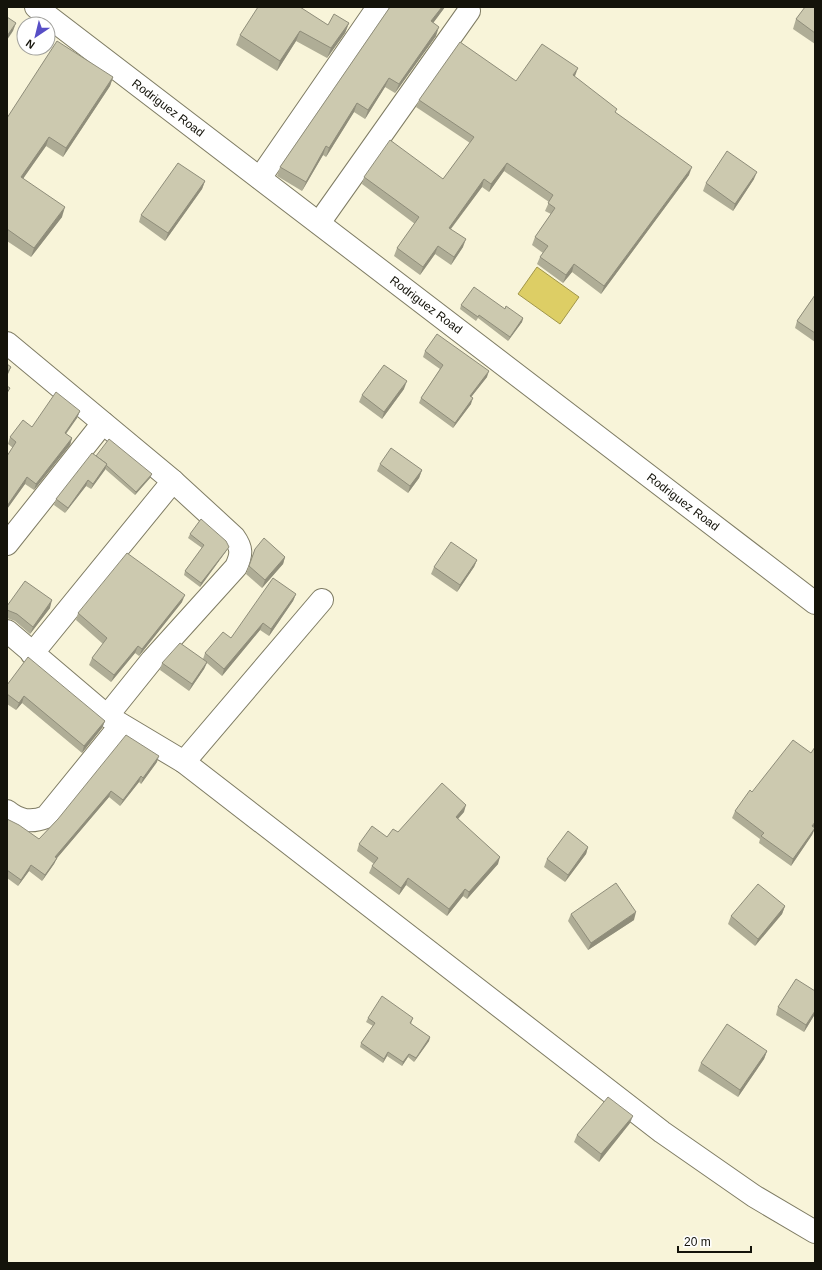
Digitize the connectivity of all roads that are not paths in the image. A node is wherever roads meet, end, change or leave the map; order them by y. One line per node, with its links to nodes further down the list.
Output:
1 (36, 7): 4 (street, Rodriguez Road)
2 (378, 7): 4 (street)
3 (469, 11): 5 (street)
4 (260, 178): 5 (street, Rodriguez Road)
5 (319, 223): 11 (street, Rodriguez Road)
6 (7, 344): 7 (street)
7 (103, 423): 8 (street); 9 (street)
8 (173, 481): 13 (street); 14 (street)
9 (7, 544)
10 (322, 600): 15 (street)
11 (815, 603)
12 (7, 631): 13 (street)
13 (32, 654): 14 (street)
14 (113, 721): 15 (street); 16 (street)
15 (184, 762): 17 (street)
16 (7, 811)
17 (815, 1232)

